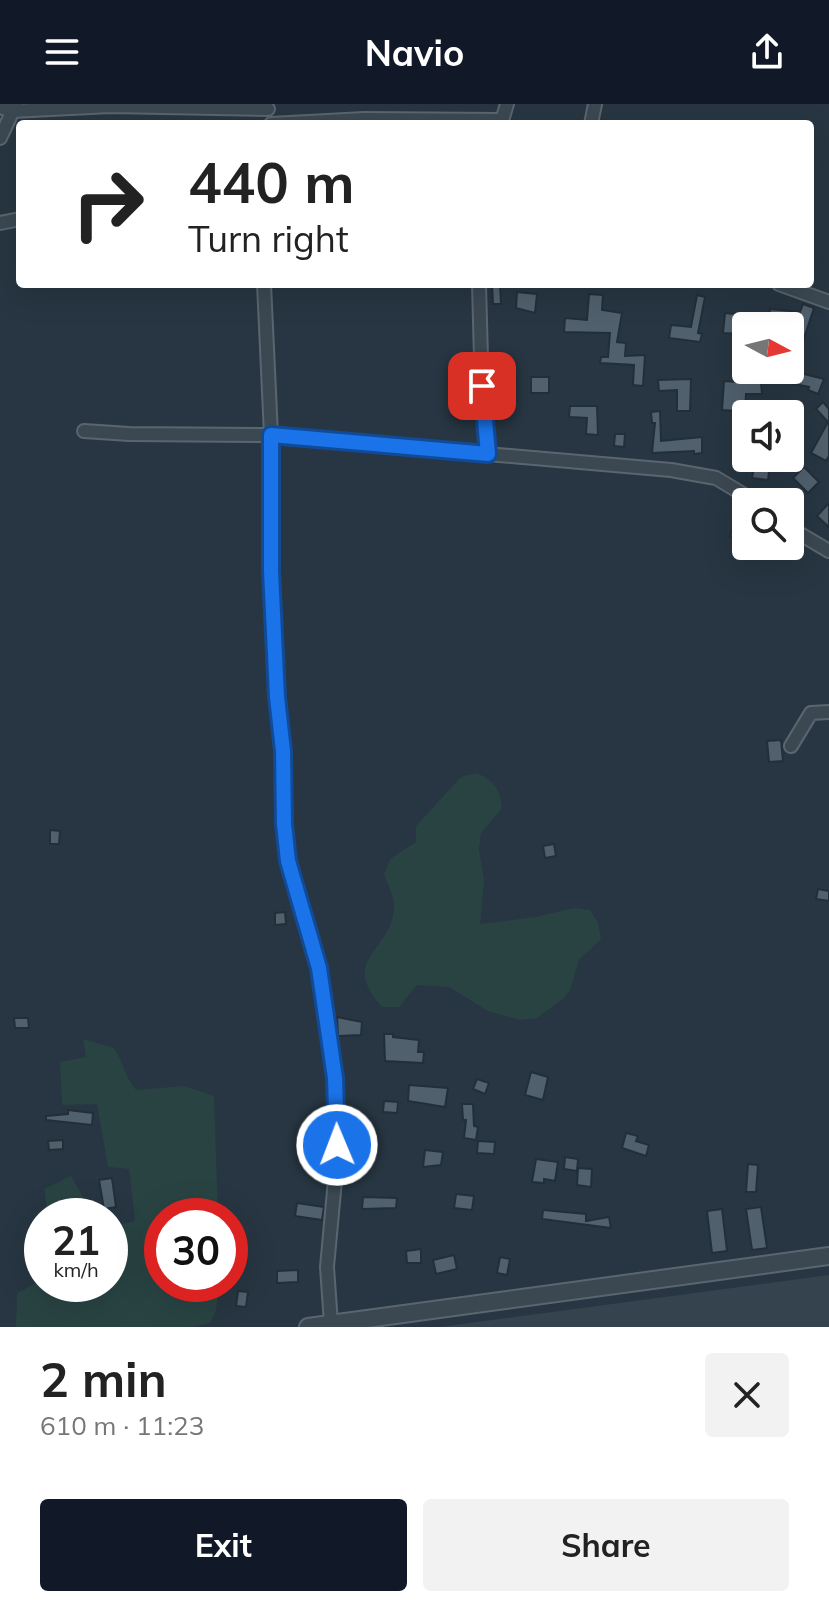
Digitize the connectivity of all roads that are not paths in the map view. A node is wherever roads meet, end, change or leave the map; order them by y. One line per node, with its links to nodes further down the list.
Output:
1 (268, 106): 2 (street)
2 (10, 108): 5 (street)
3 (345, 120): 4 (street)
4 (410, 120)
5 (0, 138)
6 (264, 288): 11 (street)
7 (479, 288): 12 (street)
8 (790, 288): 9 (street)
9 (829, 302)
10 (84, 431): 11 (street)
11 (271, 435): 12 (street); 19 (street)
12 (488, 454): 13 (street)
13 (732, 489)
14 (804, 536): 15 (street)
15 (829, 551)
16 (829, 712): 17 (street)
17 (791, 746)
18 (829, 1256): 19 (street)
19 (331, 1324): 20 (street)
20 (308, 1327)

